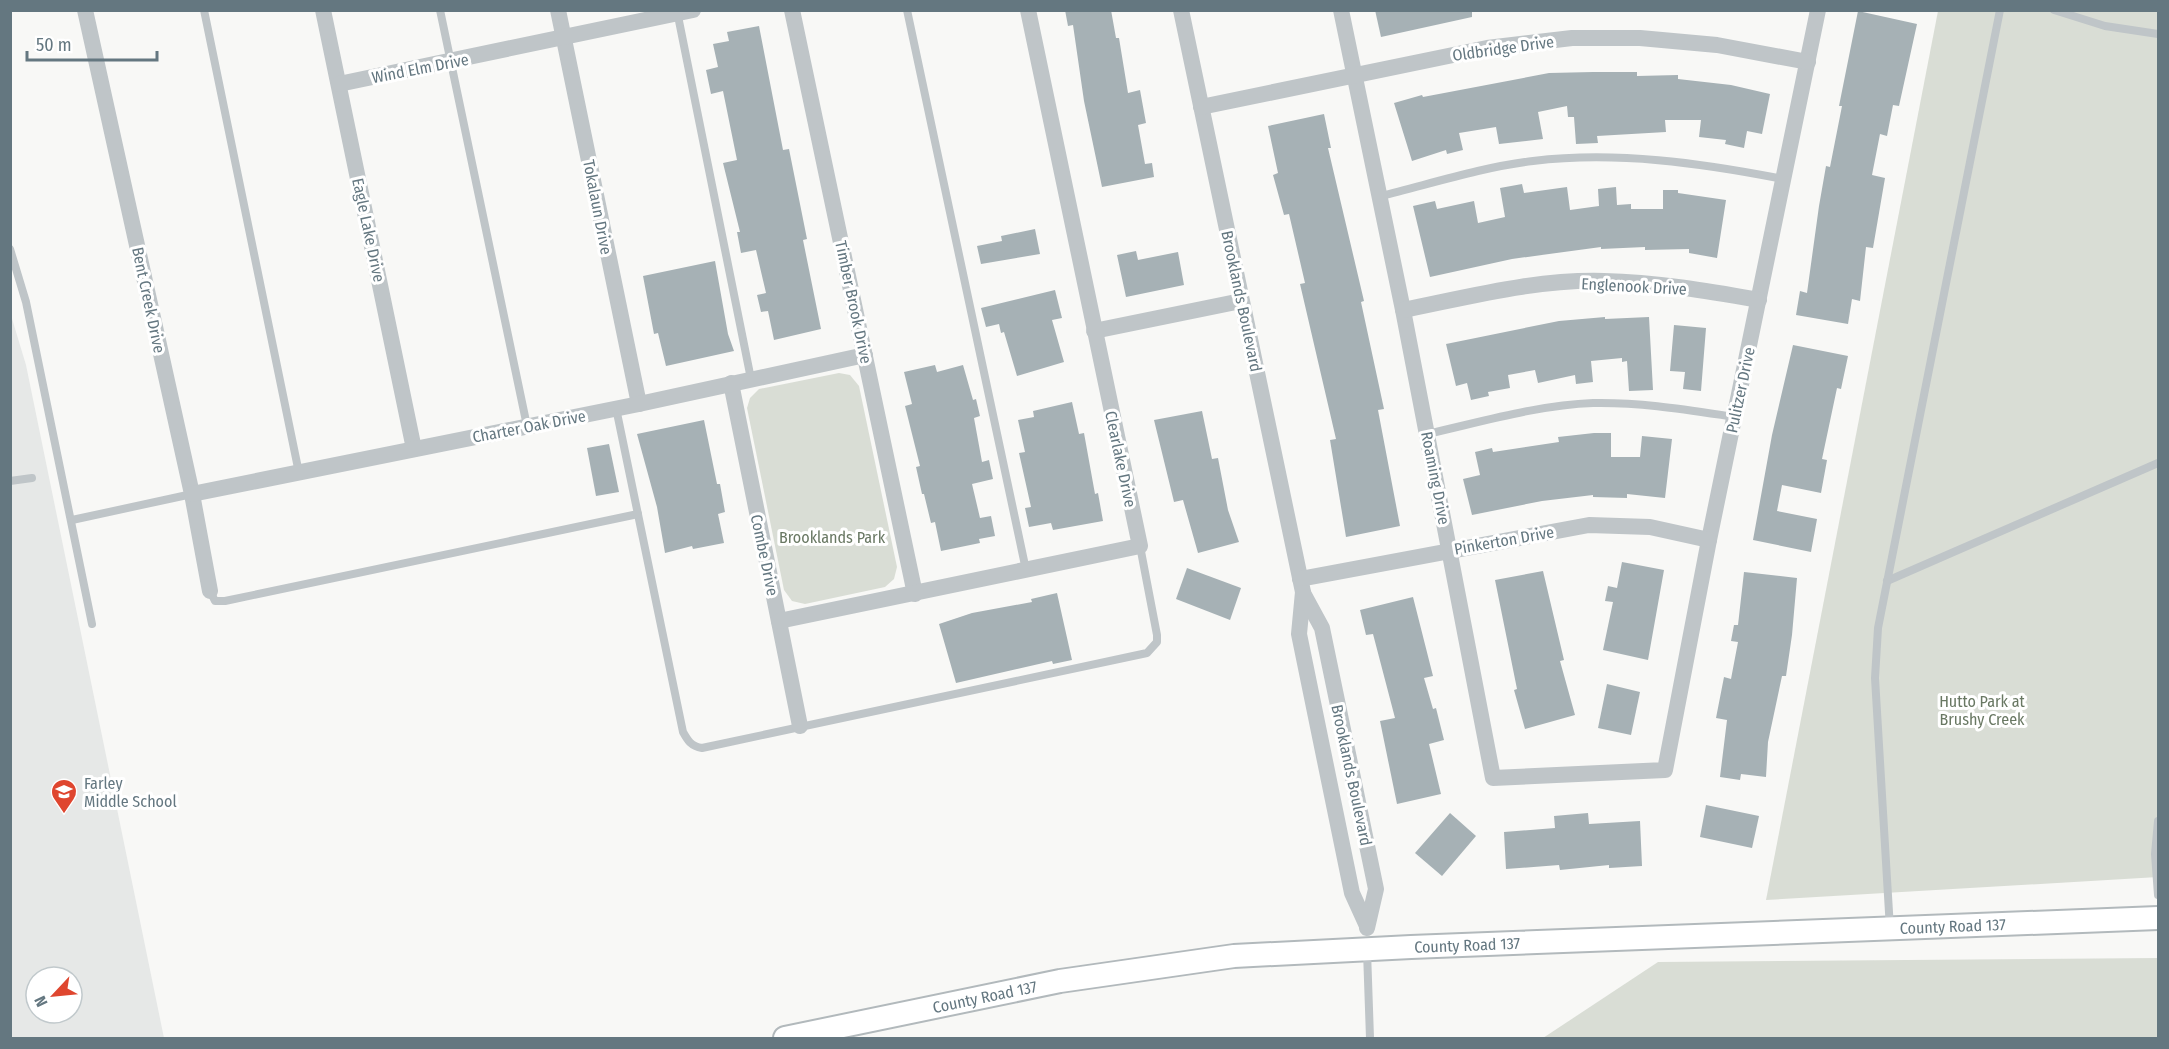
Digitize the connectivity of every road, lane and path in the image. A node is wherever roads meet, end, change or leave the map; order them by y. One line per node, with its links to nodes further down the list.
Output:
1 (85, 10): 42 (street, Bent Creek Drive)
2 (204, 10): 39 (lane)
3 (323, 10): 20 (street, Eagle Lake Drive)
4 (440, 10): 17 (lane)
5 (558, 10): 16 (street, Tokalaun Drive)
6 (792, 10): 29 (street, Timber Brook Drive)
7 (907, 10): 48 (lane)
8 (1028, 10): 28 (street, Clearlake Drive)
9 (1181, 10): 21 (street, Brooklands Boulevard)
10 (1341, 10): 19 (street, Roaming Drive)
11 (1818, 10): 18 (street, Pulitzer Drive)
12 (2000, 10): 49 (lane)
13 (2054, 10): 15 (lane)
14 (682, 11): 16 (street, Wind Elm Drive); 30 (lane)
15 (2158, 34)
16 (564, 37): 17 (street, Wind Elm Drive); 32 (street, Tokalaun Drive)
17 (450, 62): 20 (street, Wind Elm Drive); 35 (lane)
18 (1808, 62): 19 (street, Oldbridge Drive); 22 (street, Pulitzer Drive)
19 (1354, 74): 21 (street, Oldbridge Drive); 23 (street, Roaming Drive)
20 (339, 84): 37 (street, Eagle Lake Drive)
21 (1201, 108): 26 (street, Brooklands Boulevard)
22 (1784, 179): 23 (lane); 25 (street, Pulitzer Drive)
23 (1381, 196): 27 (street, Roaming Drive)
24 (10, 249): 44 (lane)
25 (1759, 300): 27 (street, Englenook Drive); 34 (street, Pulitzer Drive)
26 (1242, 302): 28 (street); 50 (street, Brooklands Boulevard)
27 (1403, 310): 36 (street, Roaming Drive)
28 (1094, 331): 46 (street, Clearlake Drive)
29 (865, 355): 30 (street, Charter Oak Drive); 52 (street, Timber Brook Drive)
30 (751, 379): 31 (street, Charter Oak Drive)
31 (730, 383): 32 (street, Charter Oak Drive); 53 (street, Combe Drive)
32 (639, 404): 33 (street, Charter Oak Drive)
33 (616, 408): 35 (street, Charter Oak Drive); 43 (lane)
34 (1735, 417): 36 (lane); 45 (street, Pulitzer Drive)
35 (527, 426): 37 (street, Charter Oak Drive)
36 (1427, 434): 47 (street, Roaming Drive)
37 (414, 449): 39 (street, Charter Oak Drive)
38 (2158, 463): 49 (lane)
39 (299, 473): 42 (street, Charter Oak Drive)
40 (32, 478): 41 (lane)
41 (10, 482)
42 (192, 494): 44 (lane); 51 (street, Bent Creek Drive)
43 (638, 514): 51 (lane); 55 (lane)
44 (72, 520): 54 (lane)
45 (1708, 540): 47 (street, Pinkerton Drive); 56 (street, Pulitzer Drive)
46 (1140, 546): 48 (street); 55 (lane)
47 (1449, 550): 50 (street, Pinkerton Drive); 56 (street, Roaming Drive)
48 (1026, 570): 52 (street)
49 (1887, 581): 61 (lane)
50 (1301, 585): 60 (street, Brooklands Boulevard); 60 (street, Brooklands Boulevard)
51 (210, 591)
52 (915, 594): 53 (street)
53 (779, 621): 55 (street, Combe Drive)
54 (92, 624)
55 (800, 726)
56 (1665, 770)
57 (2158, 821): 58 (lane)
58 (2158, 895)
59 (2158, 918): 61 (street, County Road 137)
60 (1367, 926): 62 (street, Brooklands Boulevard)
61 (1890, 929): 62 (street, County Road 137)
62 (1367, 950): 63 (street, County Road 137); 64 (lane)
63 (784, 1038)
64 (1370, 1038)

